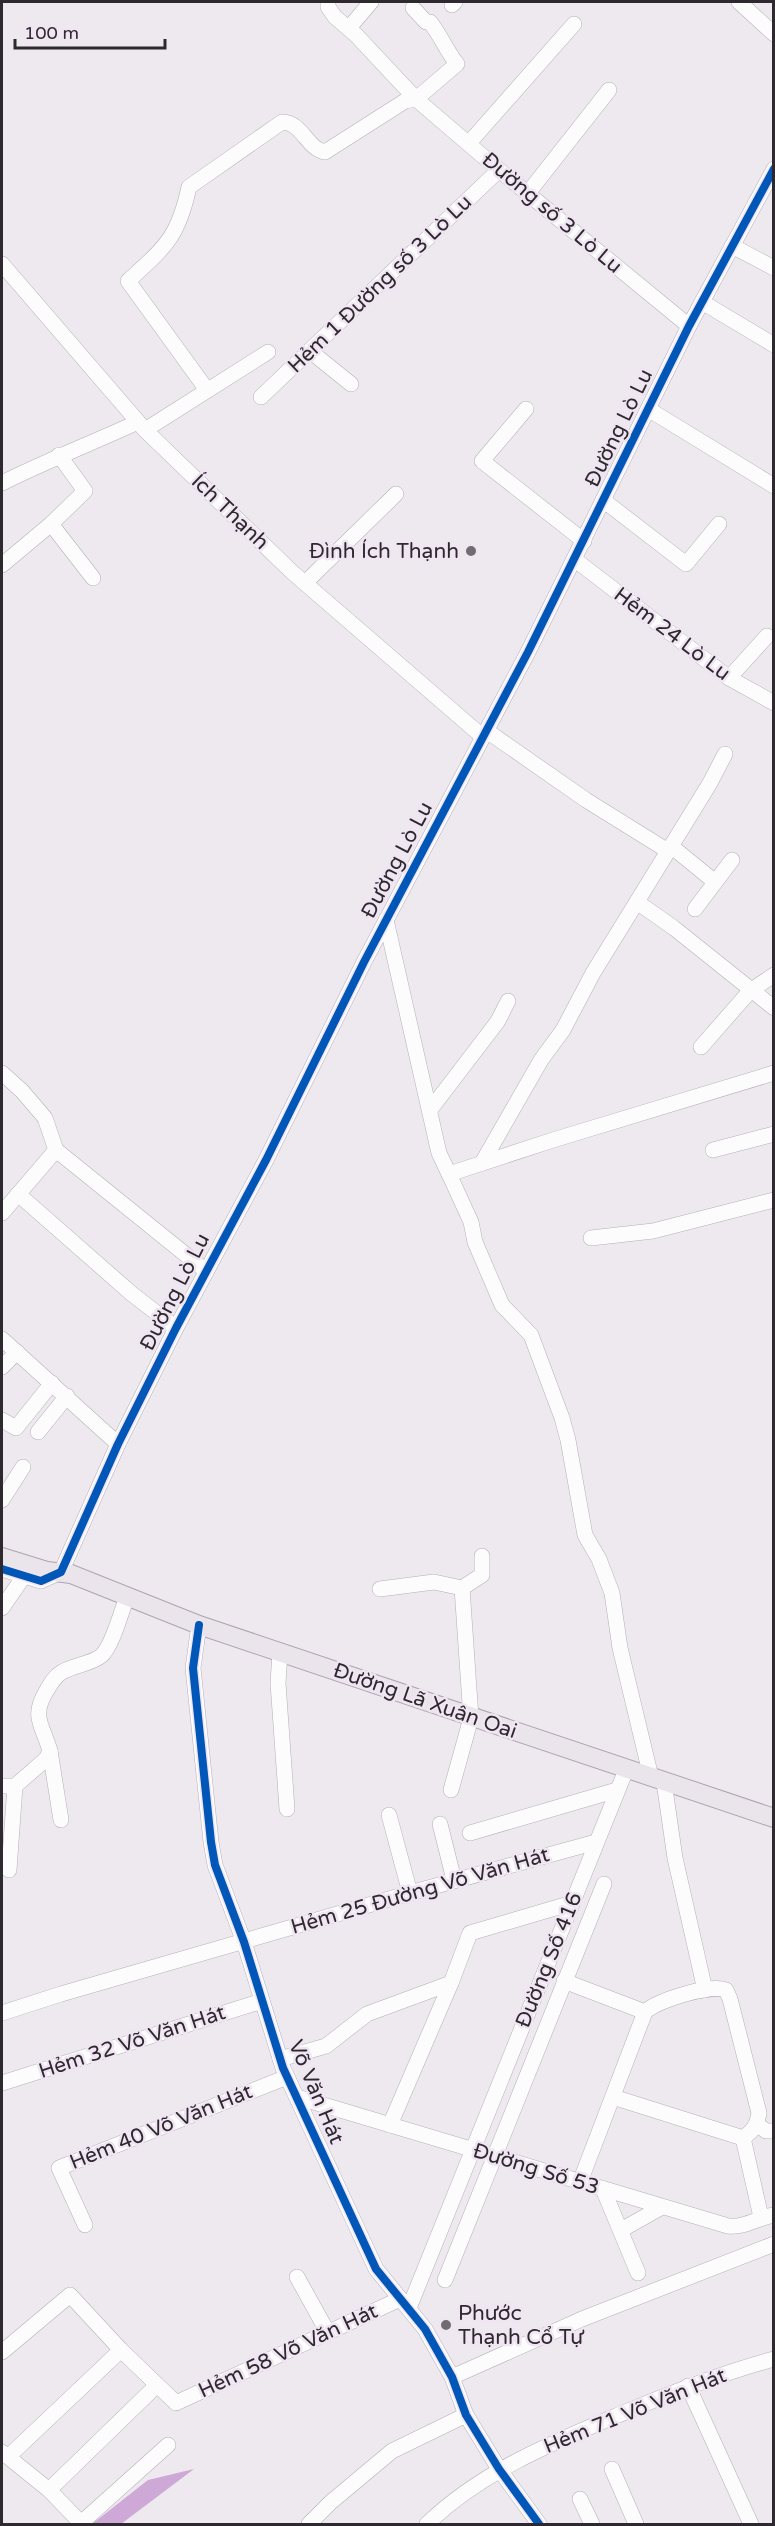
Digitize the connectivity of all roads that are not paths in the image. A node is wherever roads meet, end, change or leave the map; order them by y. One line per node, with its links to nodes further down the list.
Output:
1 (328, 2): 6 (street, Đường số 3 Lò Lu)
2 (371, 2): 6 (street)
3 (739, 2): 7 (street)
4 (413, 8): 9 (street)
5 (574, 24): 10 (street)
6 (349, 28): 9 (street, Đường số 3 Lò Lu)
7 (774, 34)
8 (609, 90): 13 (street)
9 (416, 99): 10 (street, Đường số 3 Lò Lu); 23 (street)
10 (469, 143): 12 (street, Đường số 3 Lò Lu)
11 (774, 169): 14 (street, Đường Lò Lu)
12 (499, 170): 13 (street, Đường số 3 Lò Lu); 20 (street, Hẻm 1 Đường số 3 Lò Lu)
13 (528, 193): 18 (street, Đường số 3 Lò Lu)
14 (732, 246): 16 (street); 17 (street, Đường Lò Lu)
15 (2, 264): 27 (street, Ích Thạnh)
16 (774, 268)
17 (702, 302): 18 (street, Đường Lò Lu); 19 (street)
18 (689, 326): 26 (street, Đường Lò Lu)
19 (774, 345)
20 (310, 351): 22 (street); 24 (street, Hẻm 1 Đường số 3 Lò Lu)
21 (268, 352): 23 (street)
22 (351, 384)
23 (207, 390): 27 (street)
24 (261, 397)
25 (525, 409): 35 (street)
26 (648, 409): 30 (street); 32 (street, Đường Lò Lu)
27 (141, 426): 28 (street); 39 (street, Ích Thạnh)
28 (59, 455): 29 (street); 33 (street)
29 (2, 483)
30 (774, 486)
31 (396, 494): 39 (street)
32 (603, 500): 34 (street); 35 (street, Đường Lò Lu)
33 (51, 524): 37 (street); 38 (street)
34 (719, 524)
35 (584, 541): 36 (street, Đường Lò Lu)
36 (574, 559): 41 (street, Hẻm 24 Lò Lu); 43 (street, Đường Lò Lu)
37 (2, 565)
38 (93, 578)
39 (305, 583): 43 (street, Ích Thạnh)
40 (767, 636): 41 (street)
41 (729, 678): 42 (street, Hẻm 24 Lò Lu)
42 (774, 703)
43 (485, 734): 45 (street, Ích Thạnh); 50 (street, Đường Lò Lu)
44 (725, 754): 45 (street)
45 (669, 848): 47 (street, Ích Thạnh); 48 (street)
46 (732, 860): 47 (street)
47 (715, 882): 49 (street)
48 (636, 902): 52 (street); 62 (street)
49 (695, 909)
50 (386, 920): 58 (street); 68 (street, Đường Lò Lu)
51 (774, 975): 52 (street)
52 (750, 991): 54 (street); 55 (street)
53 (508, 1001): 58 (street)
54 (774, 1008)
55 (701, 1047)
56 (2, 1073): 60 (street)
57 (774, 1073): 62 (street)
58 (430, 1110): 63 (street)
59 (774, 1134): 61 (street)
60 (56, 1150): 64 (street); 68 (street)
61 (713, 1150)
62 (482, 1163): 63 (street)
63 (449, 1174): 94 (street)
64 (18, 1194): 66 (street); 69 (street)
65 (774, 1200): 67 (street)
66 (2, 1213)
67 (591, 1238)
68 (206, 1271): 69 (street, Đường Lò Lu)
69 (176, 1328): 77 (street, Đường Lò Lu)
70 (2, 1339): 71 (street)
71 (17, 1352): 72 (street); 73 (street)
72 (2, 1367)
73 (52, 1383): 74 (street); 75 (street)
74 (67, 1396): 76 (street); 77 (street)
75 (2, 1420)
76 (38, 1432)
77 (118, 1444): 83 (street, Đường Lò Lu)
78 (24, 1467): 79 (street)
79 (2, 1500)
80 (482, 1556): 85 (street)
81 (2, 1557): 83 (main road, Đường Lã Xuân Oai)
82 (2, 1569): 84 (street)
83 (61, 1572): 84 (street); 87 (main road, Đường Lã Xuân Oai)
84 (24, 1576): 88 (street)
85 (462, 1588): 86 (street); 91 (street)
86 (380, 1589)
87 (127, 1596): 89 (main road, Đường Lã Xuân Oai); 92 (street)
88 (2, 1608)
89 (199, 1625): 90 (main road, Đường Lã Xuân Oai); 110 (street, Võ Văn Hát)
90 (280, 1653): 91 (main road, Đường Lã Xuân Oai); 98 (street)
91 (471, 1718): 93 (main road, Đường Lã Xuân Oai); 96 (street)
92 (50, 1751): 95 (street); 101 (street)
93 (626, 1770): 94 (main road, Đường Lã Xuân Oai); 97 (street, Đường Số 416)
94 (657, 1779): 100 (main road, Đường Lã Xuân Oai); 113 (street)
95 (8, 1786): 105 (street)
96 (451, 1790)
97 (617, 1790): 103 (street); 104 (street, Đường Số 416)
98 (287, 1809)
99 (389, 1815): 108 (street)
100 (774, 1818)
101 (61, 1820)
102 (440, 1824): 106 (street)
103 (470, 1833)
104 (597, 1842): 106 (street, Hẻm 25 Đường Võ Văn Hát); 109 (street, Đường Số 416)
105 (9, 1870)
106 (454, 1881): 108 (street, Hẻm 25 Đường Võ Văn Hát)
107 (604, 1884): 111 (street)
108 (410, 1893): 110 (street, Hẻm 25 Đường Võ Văn Hát)
109 (572, 1903): 112 (street); 126 (street, Đường Số 416)
110 (244, 1942): 114 (street, Võ Văn Hát); 116 (street, Hẻm 25 Đường Võ Văn Hát)
111 (564, 1981): 115 (street); 127 (street)
112 (450, 1983): 117 (street); 122 (street)
113 (705, 1990): 115 (street); 123 (street)
114 (262, 2001): 117 (street, Võ Văn Hát); 119 (street, Hẻm 32 Võ Văn Hát)
115 (645, 2012): 121 (street)
116 (2, 2013)
117 (280, 2059): 118 (street, Võ Văn Hát)
118 (287, 2077): 120 (street, Võ Văn Hát); 132 (street, Hẻm 40 Võ Văn Hát)
119 (2, 2084)
120 (297, 2097): 122 (street, Đường Số 53); 138 (street, Võ Văn Hát)
121 (613, 2097): 125 (street); 128 (street)
122 (390, 2125): 126 (street, Đường Số 53)
123 (758, 2125): 124 (street); 125 (street)
124 (774, 2131)
125 (742, 2138): 131 (street)
126 (472, 2150): 127 (street, Đường Số 53); 138 (street, Đường Số 416)
127 (494, 2156): 128 (street, Đường Số 53); 137 (street)
128 (580, 2182): 129 (street, Đường Số 53)
129 (603, 2189): 130 (street, Đường Số 53); 133 (street)
130 (662, 2207): 131 (street, Đường Số 53); 133 (street)
131 (767, 2216)
132 (85, 2225)
133 (621, 2230): 135 (street)
134 (774, 2244): 143 (street)
135 (638, 2272)
136 (297, 2277): 139 (street)
137 (445, 2280)
138 (405, 2304): 139 (street, Hẻm 58 Võ Văn Hát); 143 (street, Võ Văn Hát)
139 (327, 2331): 144 (street, Hẻm 58 Võ Văn Hát)
140 (121, 2350): 141 (street); 144 (street); 148 (street)
141 (2, 2352)
142 (774, 2360): 145 (street, Hẻm 71 Võ Văn Hát)
143 (452, 2377): 146 (street, Võ Văn Hát)
144 (157, 2385): 151 (street)
145 (688, 2386): 149 (street, Hẻm 71 Võ Văn Hát); 158 (street)
146 (466, 2415): 149 (street, Võ Văn Hát); 154 (street)
147 (168, 2445): 151 (street)
148 (5, 2454): 151 (street)
149 (499, 2469): 153 (street, Võ Văn Hát); 155 (street, Hẻm 71 Võ Văn Hát)
150 (612, 2469): 157 (street)
151 (49, 2490)
152 (580, 2499): 156 (street)
153 (542, 2523)
154 (308, 2524)
155 (428, 2524)
156 (592, 2524)
157 (636, 2524)
158 (751, 2524)

